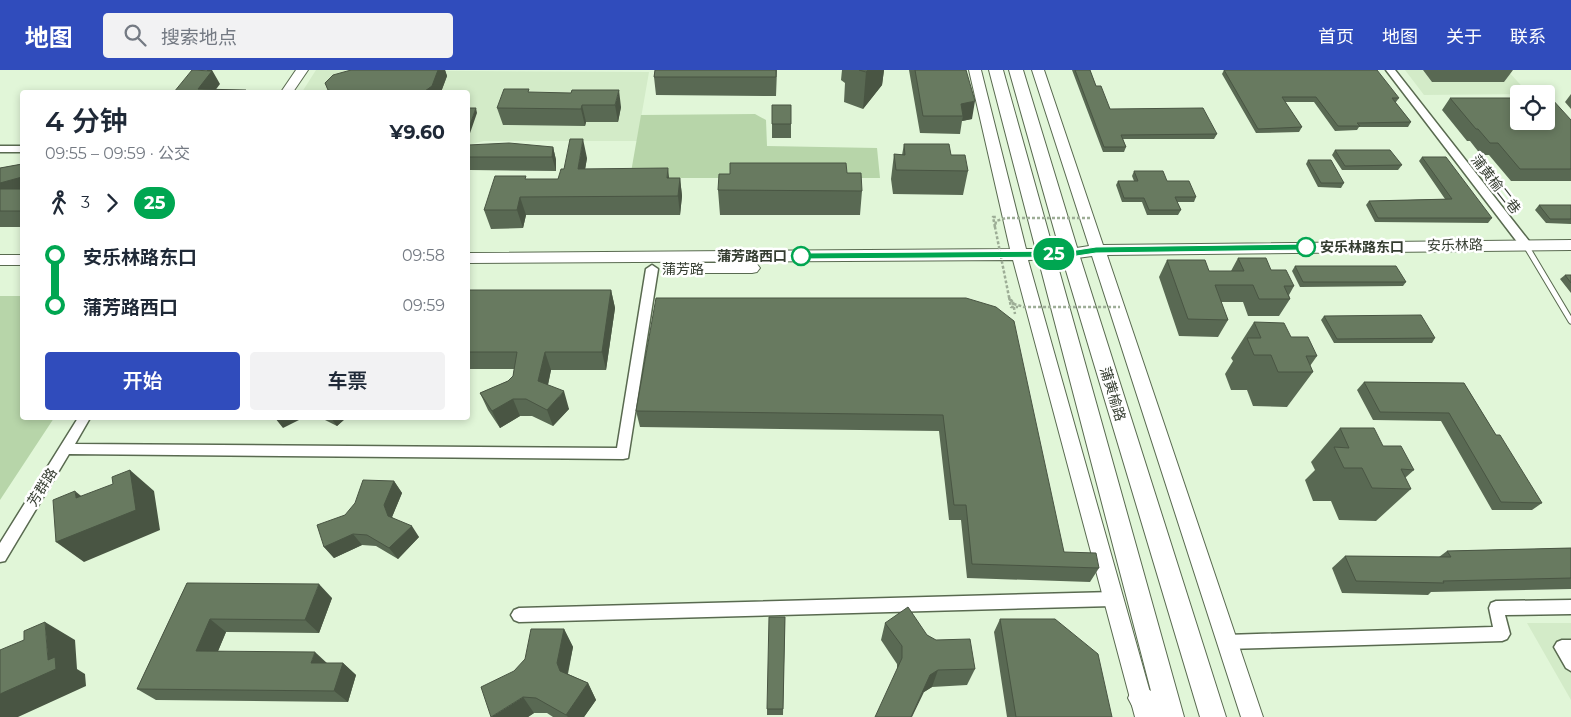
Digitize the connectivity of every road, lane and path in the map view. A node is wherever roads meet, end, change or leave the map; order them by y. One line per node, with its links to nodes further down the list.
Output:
1 (302, 70): 7 (street)
2 (975, 70): 18 (street)
3 (996, 70): 19 (main road, 蒲黄榆路)
4 (1016, 70): 14 (main road, 蒲黄榆路)
5 (1038, 70): 13 (street)
6 (1390, 70): 11 (street, 蒲黄榆二巷)
7 (288, 90)
8 (0, 149): 9 (street)
9 (20, 149)
10 (1090, 218): 24 (path, bridge)
11 (1525, 244): 12 (street, 安乐林路); 13 (street, 安乐林路); 29 (lane, 蒲黄榆二巷)
12 (1571, 244)
13 (1096, 250): 14 (street, 安乐林路); 36 (street)
14 (1070, 254): 19 (street, 安乐林路); 41 (main road, 蒲黄榆路)
15 (470, 258): 18 (street, 蒲芳路)
16 (0, 260): 17 (street)
17 (20, 260)
18 (1021, 260): 19 (street, 蒲芳路); 20 (street, 蒲芳路); 33 (street)
19 (1046, 260): 40 (main road, 蒲黄榆路)
20 (652, 269): 21 (street, 蒲芳路); 31 (street)
21 (470, 270)
22 (0, 272): 23 (street)
23 (20, 272)
24 (1009, 298): 25 (path); 26 (path, bridge)
25 (1013, 307): 26 (path); 28 (path)
26 (1024, 307): 27 (path, bridge)
27 (1120, 308)
28 (1015, 314)
29 (1571, 321)
30 (83, 420): 31 (street, 芳群路)
31 (66, 449): 32 (street, 芳群路)
32 (0, 556)
33 (1113, 599): 35 (street); 39 (street)
34 (1571, 607): 36 (street)
35 (518, 615)
36 (1226, 642): 42 (street)
37 (1571, 647): 38 (street)
38 (1571, 663)
39 (1147, 711)
40 (1171, 717)
41 (1214, 717)
42 (1252, 717)

